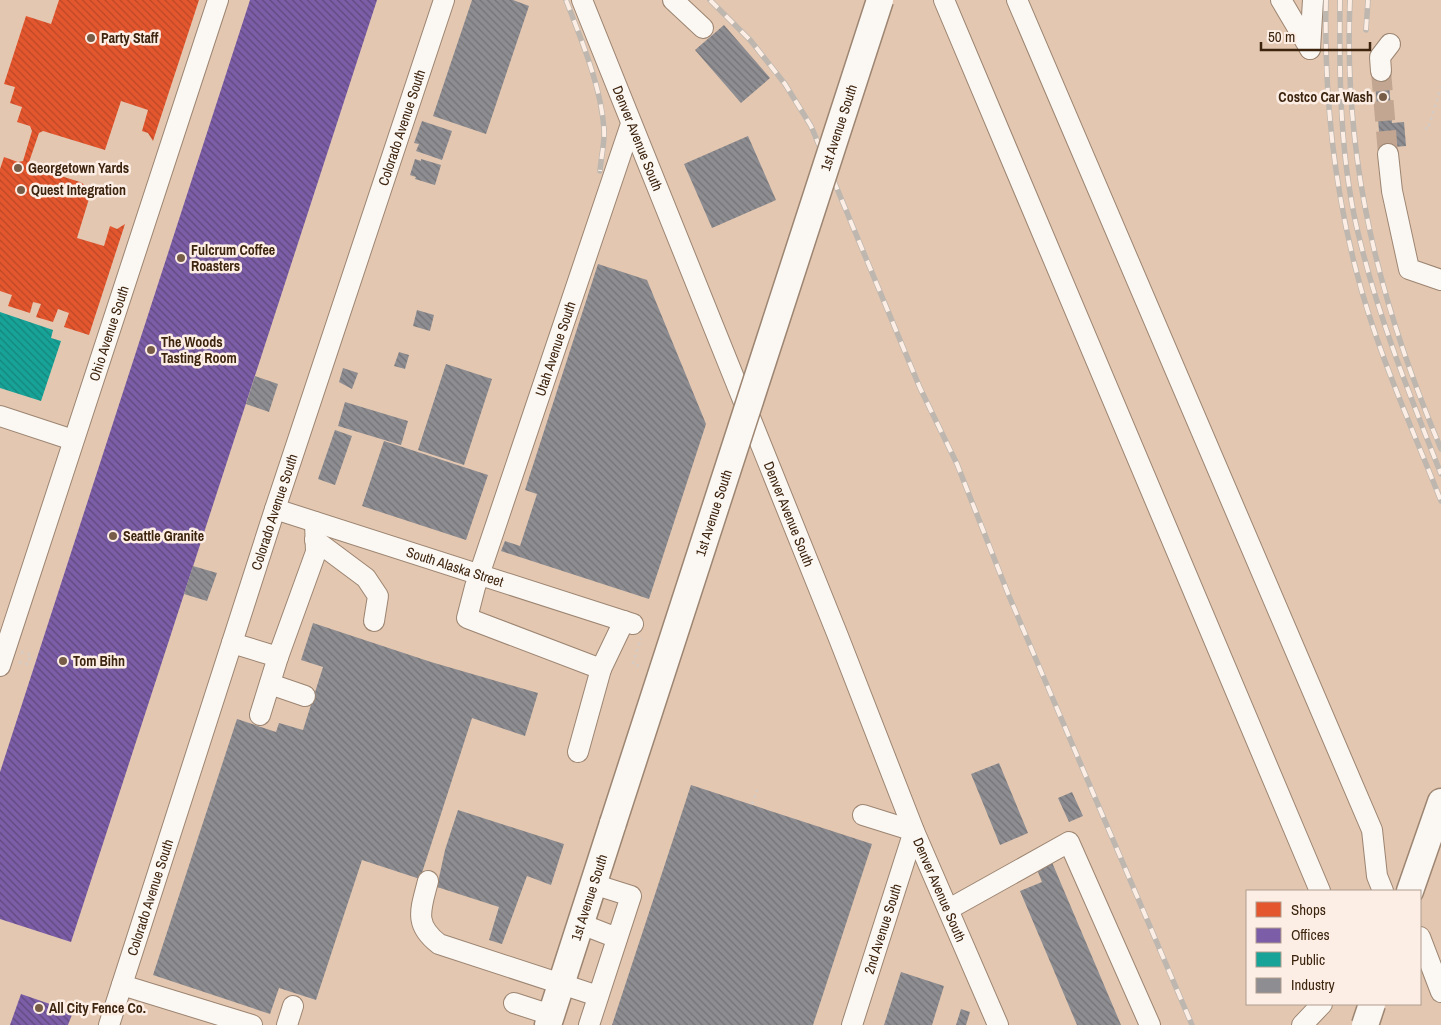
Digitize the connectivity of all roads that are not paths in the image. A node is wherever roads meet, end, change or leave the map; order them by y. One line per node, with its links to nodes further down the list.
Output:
1 (218, 0): 17 (street, Ohio Avenue South)
2 (444, 0): 18 (street, Colorado Avenue South)
3 (582, 0): 13 (street, Denver Avenue South)
4 (673, 0): 10 (street)
5 (880, 0): 34 (main road, 1st Avenue South, bridge)
6 (944, 0): 35 (street)
7 (1017, 0): 36 (street)
8 (1281, 0): 9 (street)
9 (1313, 0)
10 (704, 28)
11 (1390, 44): 12 (street)
12 (1381, 71)
13 (631, 124): 20 (street, Utah Avenue South); 32 (street, Denver Avenue South)
14 (1388, 154): 15 (street)
15 (1441, 280)
16 (0, 416): 17 (street)
17 (73, 440): 24 (street, Ohio Avenue South)
18 (276, 509): 19 (street, South Alaska Street); 22 (street, Colorado Avenue South)
19 (315, 531): 20 (street, South Alaska Street); 21 (street); 23 (street)
20 (480, 574): 25 (street, Utah Avenue South); 25 (street, South Alaska Street)
21 (374, 621)
22 (232, 643): 23 (street); 43 (street, Colorado Avenue South)
23 (278, 657): 26 (street)
24 (7, 663)
25 (601, 669): 29 (street)
26 (270, 684): 27 (street); 28 (street)
27 (306, 696)
28 (260, 715)
29 (578, 752)
30 (1441, 802): 37 (main road)
31 (863, 815): 32 (street)
32 (914, 831): 38 (street, Denver Avenue South); 54 (street, 2nd Avenue South)
33 (428, 881): 42 (street)
34 (594, 884): 39 (main road, 1st Avenue South); 40 (street)
35 (1320, 890)
36 (1383, 890)
37 (1410, 890)
38 (950, 909): 55 (street, Denver Avenue South); 56 (street)
39 (581, 924): 40 (street); 42 (main road, 1st Avenue South)
40 (617, 938): 45 (street)
41 (1421, 940): 44 (street)
42 (562, 983): 45 (street); 50 (main road, 1st Avenue South)
43 (122, 985): 51 (street, Colorado Avenue South); 52 (street)
44 (1441, 992)
45 (598, 996): 53 (street)
46 (514, 1003): 50 (street)
47 (1321, 1005): 57 (street)
48 (1361, 1005): 59 (street)
49 (1372, 1005): 58 (main road, bridge)
50 (550, 1020)
51 (115, 1023)
52 (252, 1025)
53 (589, 1025)
54 (852, 1025)
55 (998, 1025)
56 (1150, 1025)
57 (1302, 1025)
58 (1365, 1025)
59 (1371, 1025)

